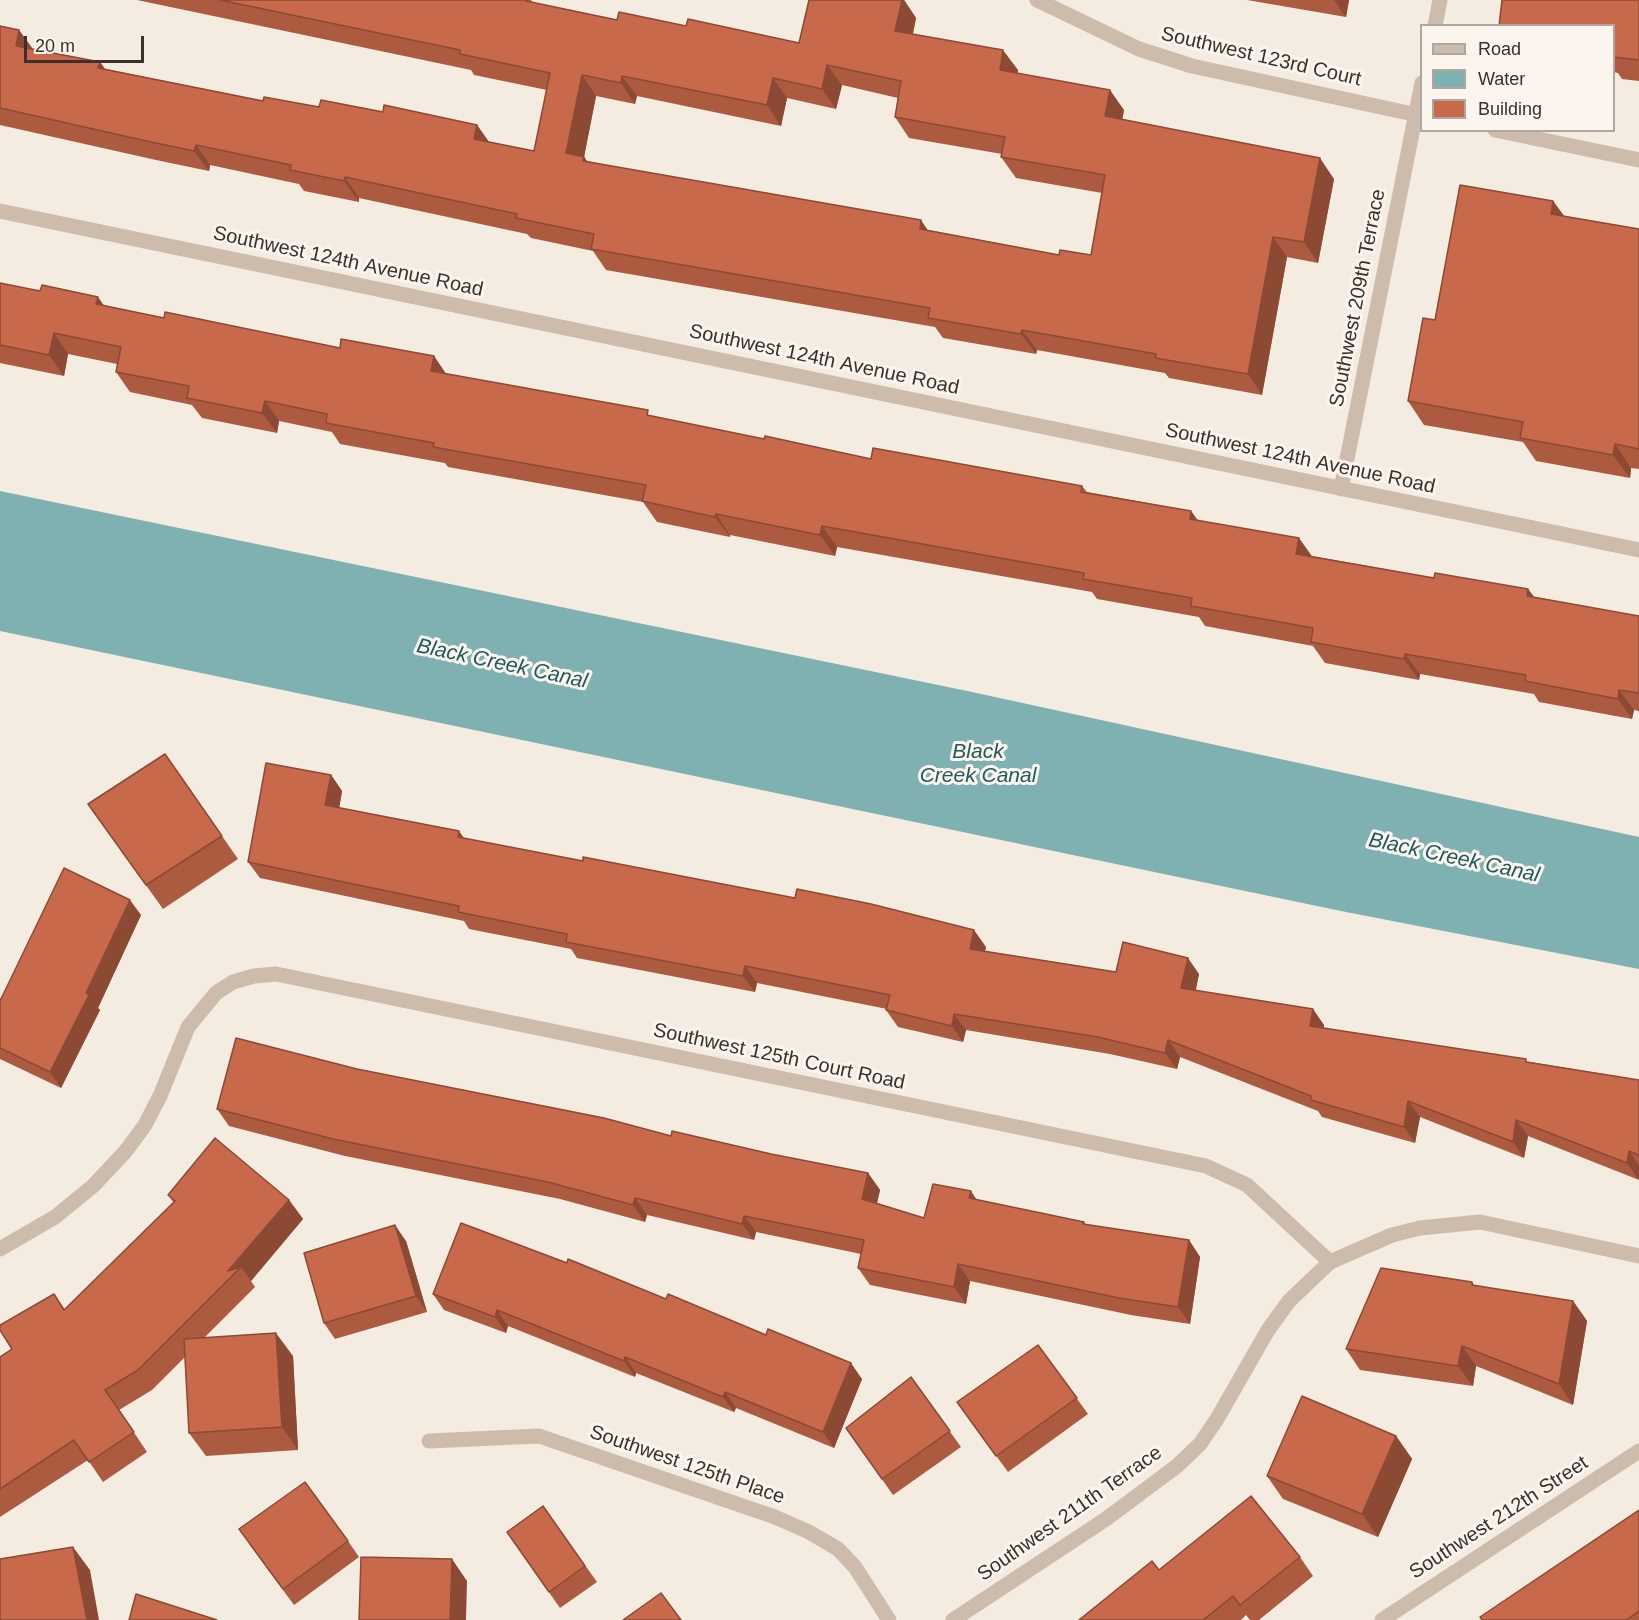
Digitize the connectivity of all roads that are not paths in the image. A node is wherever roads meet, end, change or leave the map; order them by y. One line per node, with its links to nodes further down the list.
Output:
1 (1037, 0): 5 (street, Southwest 123rd Court)
2 (1440, 0): 3 (street)
3 (1435, 24)
4 (1420, 99): 5 (street, Southwest 209th Terrace)
5 (1418, 115): 9 (street, Southwest 209th Terrace)
6 (1505, 132): 7 (street)
7 (1639, 160)
8 (0, 211): 9 (street, Southwest 124th Avenue Road)
9 (1341, 489): 10 (street, Southwest 124th Avenue Road)
10 (1639, 550)
11 (0, 1249): 13 (street, Southwest 125th Court Road)
12 (1639, 1256): 13 (street)
13 (1330, 1262): 18 (street, Southwest 211th Terrace)
14 (429, 1441): 17 (street, Southwest 125th Place)
15 (1639, 1451): 16 (street, Southwest 212th Street)
16 (1387, 1619)
17 (889, 1620)
18 (953, 1620)

